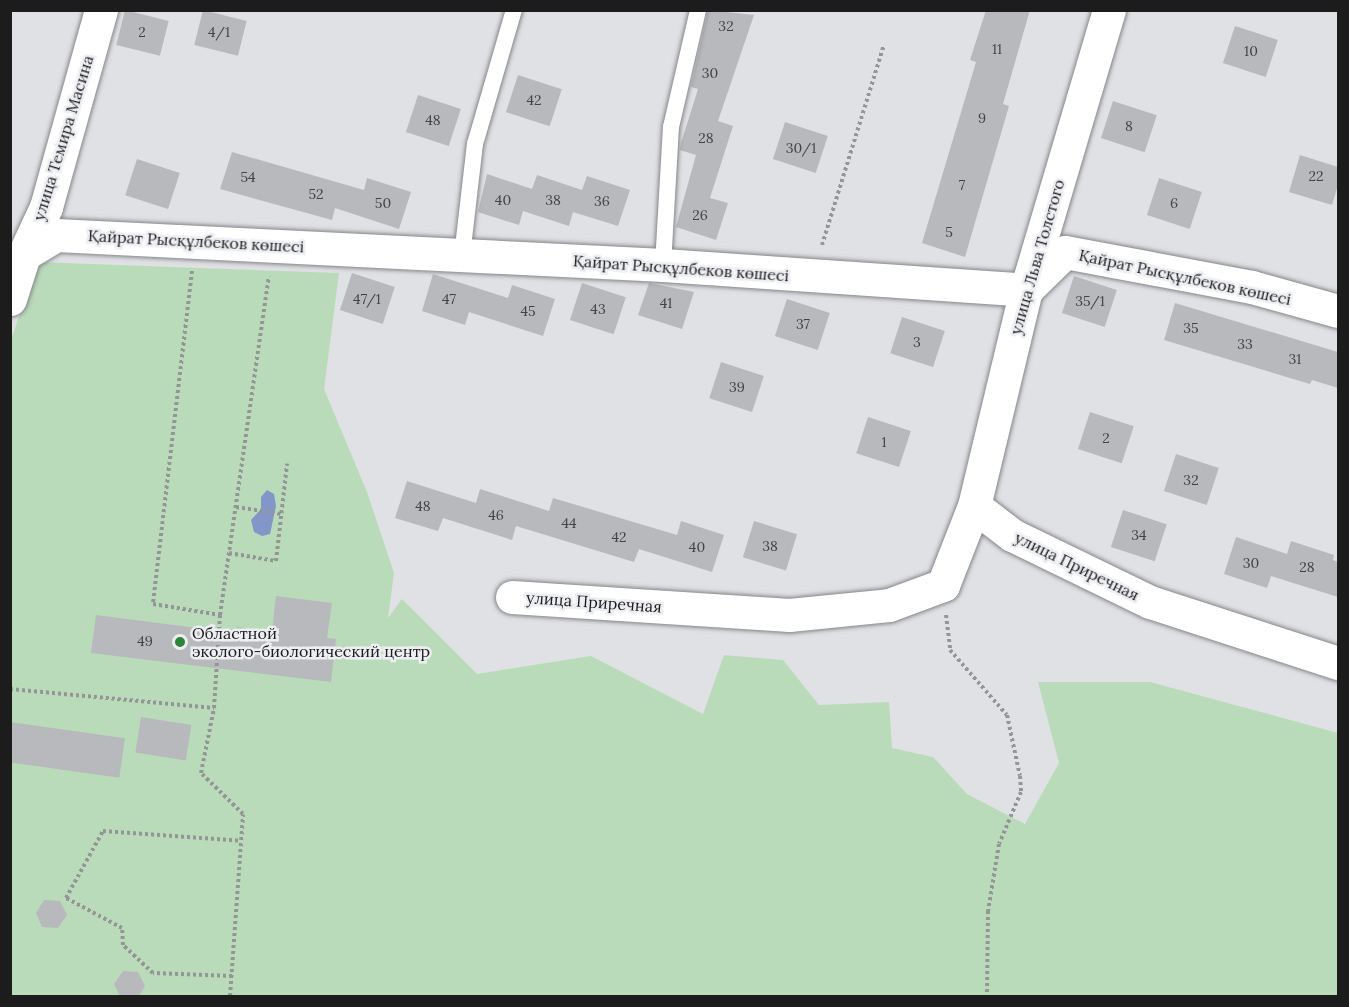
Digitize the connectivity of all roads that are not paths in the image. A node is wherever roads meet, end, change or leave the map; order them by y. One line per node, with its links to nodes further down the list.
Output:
1 (101, 10): 6 (street, улица Темира Масина)
2 (514, 10): 5 (lane)
3 (698, 10): 7 (lane)
4 (1109, 10): 8 (street, улица Льва Толстого)
5 (462, 256): 6 (street, Қайрат Рысқұлбеков көшесі); 7 (street, Қайрат Рысқұлбеков көшесі)
6 (18, 257): 9 (street, улица Темира Масина)
7 (663, 265): 8 (street, Қайрат Рысқұлбеков көшесі)
8 (1026, 290): 10 (street, Қайрат Рысқұлбеков көшесі); 11 (street, улица Льва Толстого)
9 (10, 299)
10 (1338, 311)
11 (974, 506): 12 (street, улица Приречная); 13 (street, улица Приречная)
12 (512, 597)
13 (1338, 663)

